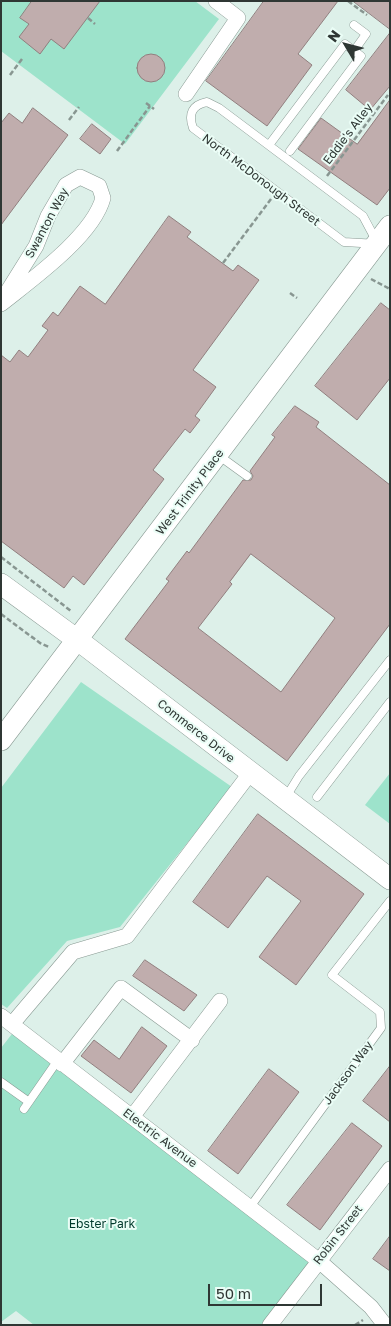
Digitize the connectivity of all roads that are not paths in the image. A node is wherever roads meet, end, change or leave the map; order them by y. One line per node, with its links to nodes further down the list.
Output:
1 (216, 1): 4 (street)
2 (354, 25): 3 (lane)
3 (354, 50): 5 (lane); 6 (lane)
4 (186, 94)
5 (269, 145): 8 (lane, North McDonough Street); 8 (lane, North McDonough Street)
6 (290, 151)
7 (390, 226): 8 (street, West Trinity Place)
8 (384, 248): 10 (street, West Trinity Place)
9 (1, 303): 9 (street, Swanton Way)
10 (218, 455): 11 (lane); 13 (street, West Trinity Place)
11 (246, 476)
12 (1, 584): 13 (street, Commerce Drive)
13 (78, 640): 16 (street, West Trinity Place); 17 (street, Commerce Drive)
14 (390, 660): 19 (lane)
15 (390, 702): 18 (lane)
16 (1, 740)
17 (251, 772): 19 (street, Commerce Drive); 23 (street)
18 (317, 797)
19 (285, 799): 20 (street, Commerce Drive)
20 (390, 879)
21 (390, 901): 29 (lane, Jackson Way)
22 (220, 1001): 24 (street)
23 (6, 1020): 25 (street, Electric Avenue)
24 (192, 1040): 25 (street); 27 (street)
25 (60, 1062): 26 (lane); 27 (street, Electric Avenue)
26 (1, 1082)
27 (132, 1118): 29 (street, Electric Avenue)
28 (390, 1169): 30 (street, Robin Street)
29 (250, 1207): 30 (street, Electric Avenue)
30 (318, 1260): 31 (street, Robin Street); 32 (street, Electric Avenue)
31 (270, 1325)
32 (385, 1325)

